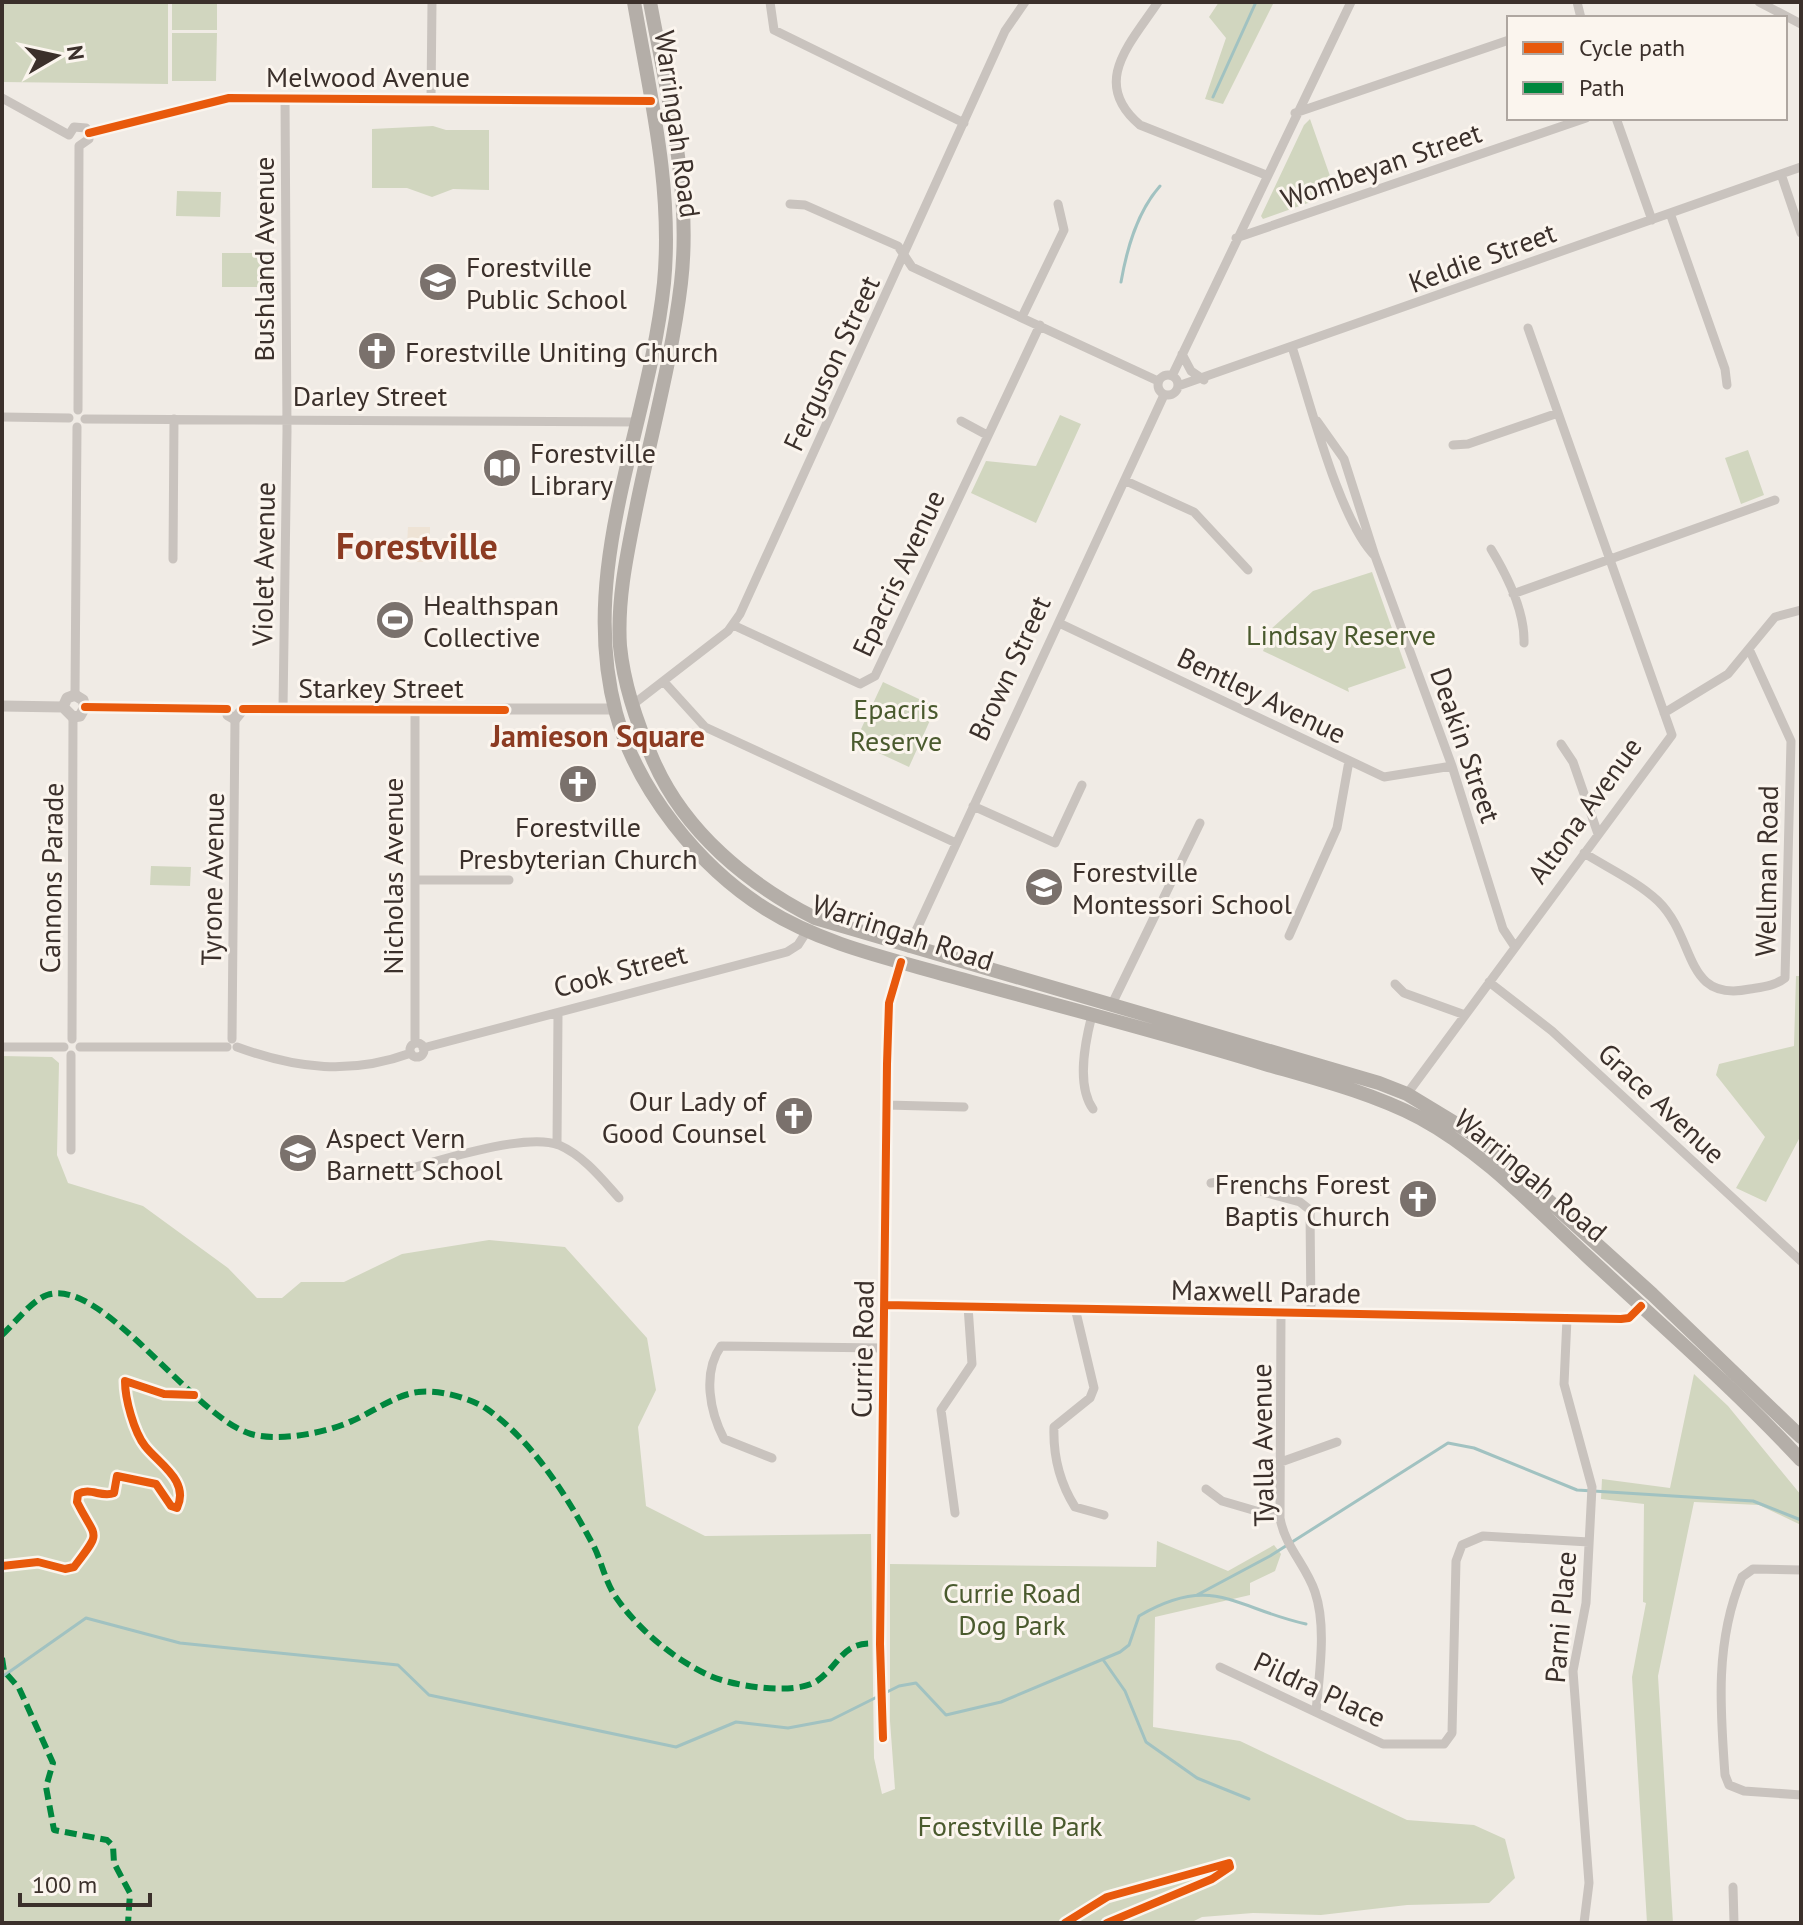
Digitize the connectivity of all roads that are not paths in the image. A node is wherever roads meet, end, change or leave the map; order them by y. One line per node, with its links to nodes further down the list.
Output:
1 (432, 2): 13 (street)
2 (634, 2): 14 (highway, Warringah Road)
3 (650, 2): 52 (highway, Warringah Road)
4 (770, 2): 18 (street)
5 (1158, 2): 24 (street)
6 (1351, 2): 15 (street)
7 (1759, 2): 9 (street)
8 (1023, 3): 18 (street, Ferguson Street)
9 (1786, 16)
10 (1507, 41): 15 (street)
11 (285, 97): 13 (street, Melwood Avenue); 19 (street, Melwood Avenue); 49 (street, Bushland Avenue)
12 (2, 98): 20 (street)
13 (431, 99): 14 (street, Melwood Avenue)
14 (651, 101): 51 (highway, Warringah Road)
15 (1295, 113): 24 (street)
16 (1580, 120): 30 (street, Wombeyan Street)
17 (1617, 120): 28 (street)
18 (964, 123): 31 (street, Ferguson Street)
19 (89, 133): 20 (street); 21 (street)
20 (69, 135): 21 (street)
21 (79, 146): 43 (street)
22 (1801, 167): 23 (street, Keldie Street)
23 (1781, 174): 27 (street, Keldie Street); 29 (street)
24 (1266, 175): 30 (street)
25 (790, 204): 31 (street)
26 (1058, 204): 32 (street)
27 (1670, 213): 28 (street, Keldie Street); 40 (street)
28 (1652, 220): 35 (street, Keldie Street)
29 (1801, 233)
30 (1236, 238): 36 (street)
31 (905, 256): 32 (street); 65 (street, Ferguson Street)
32 (1022, 317): 33 (street)
33 (1040, 325): 39 (street); 54 (street, Epacris Avenue)
34 (1528, 328): 44 (street, Altona Avenue)
35 (1292, 347): 38 (street, Keldie Street); 82 (street, Deakin Street)
36 (1182, 354): 37 (street); 38 (street)
37 (1172, 376): 39 (street); 41 (street)
38 (1204, 380): 41 (street, Keldie Street)
39 (1158, 381): 42 (street)
40 (1727, 385)
41 (1178, 386): 42 (street)
42 (1164, 395): 56 (street, Brown Street)
43 (78, 410): 46 (street); 47 (street)
44 (1558, 413): 55 (street); 59 (street, Altona Avenue)
45 (2, 417): 46 (street)
46 (69, 418): 53 (street)
47 (85, 419): 48 (street, Darley Street); 53 (street)
48 (174, 419): 49 (street, Darley Street); 60 (street)
49 (285, 420): 51 (street, Darley Street); 74 (street, Violet Avenue)
50 (961, 421): 54 (street)
51 (637, 422): 52 (highway, Darley Street); 76 (highway, Warringah Road)
52 (654, 423): 71 (highway, Warringah Road)
53 (77, 427): 69 (street)
54 (987, 435): 65 (street, Epacris Avenue)
55 (1453, 445)
56 (1126, 481): 61 (street); 64 (street, Brown Street)
57 (1775, 500): 59 (street)
58 (1491, 549): 62 (street)
59 (1609, 558): 62 (street); 77 (street, Altona Avenue)
60 (173, 559)
61 (1248, 570)
62 (1513, 594): 66 (street)
63 (1801, 610): 67 (street)
64 (1059, 623): 81 (street, Bentley Avenue); 84 (street, Brown Street)
65 (733, 625): 68 (street, Ferguson Street)
66 (1524, 643)
67 (1749, 649): 77 (street); 88 (street, Wellman Road)
68 (665, 683): 71 (street, Ferguson Street); 87 (street)
69 (75, 695): 72 (street); 73 (street)
70 (2, 706): 72 (street)
71 (631, 706): 76 (highway, Starkey Street); 91 (highway, Warringah Road)
72 (63, 707): 79 (street)
73 (85, 707): 78 (street); 79 (street)
74 (283, 708): 75 (street, Starkey Street); 78 (street, Starkey Street)
75 (415, 709): 76 (street, Starkey Street); 89 (street, Nicholas Avenue)
76 (615, 709): 91 (highway, Warringah Road)
77 (1664, 713): 86 (street, Altona Avenue)
78 (231, 714): 102 (street, Tyrone Avenue)
79 (73, 717): 104 (street, Cannons Parade)
80 (1561, 744): 86 (street)
81 (1349, 761): 82 (street, Bentley Avenue); 92 (street)
82 (1452, 766): 93 (street, Deakin Street)
83 (1082, 785): 84 (street)
84 (973, 806): 87 (street, Brown Street)
85 (1200, 823): 99 (street)
86 (1598, 834): 88 (street, Altona Avenue)
87 (956, 843): 94 (street, Brown Street)
88 (1584, 853): 93 (street, Altona Avenue)
89 (415, 880): 90 (street); 105 (street, Nicholas Avenue)
90 (509, 880)
91 (811, 925): 94 (highway, Warringah Road); 95 (highway, Warringah Road); 100 (street, Cook Street)
92 (1289, 936)
93 (1515, 947): 96 (street, Altona Avenue)
94 (908, 948): 95 (highway, Brown Street); 98 (highway, Warringah Road)
95 (901, 962): 98 (highway, Warringah Road); 107 (street, Currie Road)
96 (1489, 982): 101 (street, Altona Avenue); 116 (street, Grace Avenue)
97 (1395, 984): 101 (street)
98 (1094, 1008): 99 (highway, Warringah Road); 110 (street)
99 (1109, 1012): 106 (highway, Warringah Road); 109 (highway, Warringah Road)
100 (558, 1014): 105 (street, Cook Street); 111 (street)
101 (1465, 1015): 106 (street, Altona Avenue)
102 (232, 1044): 104 (street, Cook Street); 105 (street, Cook Street)
103 (2, 1047): 104 (street, Cook Street)
104 (72, 1047): 112 (street, Cannons Parade)
105 (416, 1048)
106 (1407, 1094): 109 (highway, Altona Avenue); 117 (highway, Warringah Road)
107 (886, 1105): 108 (street); 118 (street, Currie Road)
108 (964, 1107)
109 (1396, 1107): 120 (highway, Warringah Road)
110 (1093, 1109)
111 (557, 1144): 113 (street); 115 (street)
112 (71, 1150)
113 (402, 1171)
114 (1211, 1183): 123 (street)
115 (619, 1198)
116 (1801, 1261)
117 (1652, 1294): 120 (highway, Maxwell Parade); 126 (highway, Warringah Road)
118 (885, 1305): 119 (street, Maxwell Parade); 125 (street, Currie Road)
119 (968, 1306): 121 (street, Maxwell Parade); 132 (street)
120 (1641, 1306): 124 (street, Maxwell Parade); 129 (highway, Warringah Road)
121 (1075, 1308): 122 (street, Maxwell Parade); 133 (street)
122 (1281, 1313): 123 (street, Maxwell Parade); 130 (street, Tyalla Avenue)
123 (1311, 1314): 124 (street, Maxwell Parade)
124 (1567, 1318): 135 (street, Parni Place)
125 (883, 1348): 128 (street); 139 (street, Currie Road)
126 (1801, 1437)
127 (1337, 1442): 130 (street)
128 (772, 1458)
129 (1801, 1460)
130 (1281, 1462): 134 (street, Tyalla Avenue)
131 (1206, 1489): 134 (street)
132 (955, 1513)
133 (1104, 1515)
134 (1280, 1518): 138 (street, Tyalla Avenue)
135 (1589, 1542): 138 (street, Pildra Place); 142 (street, Parni Place)
136 (1801, 1570): 140 (street)
137 (1220, 1667): 138 (street, Pildra Place)
138 (1316, 1712)
139 (883, 1738)
140 (1801, 1795)
141 (1733, 1887): 143 (street)
142 (1584, 1923)
143 (1734, 1923)

